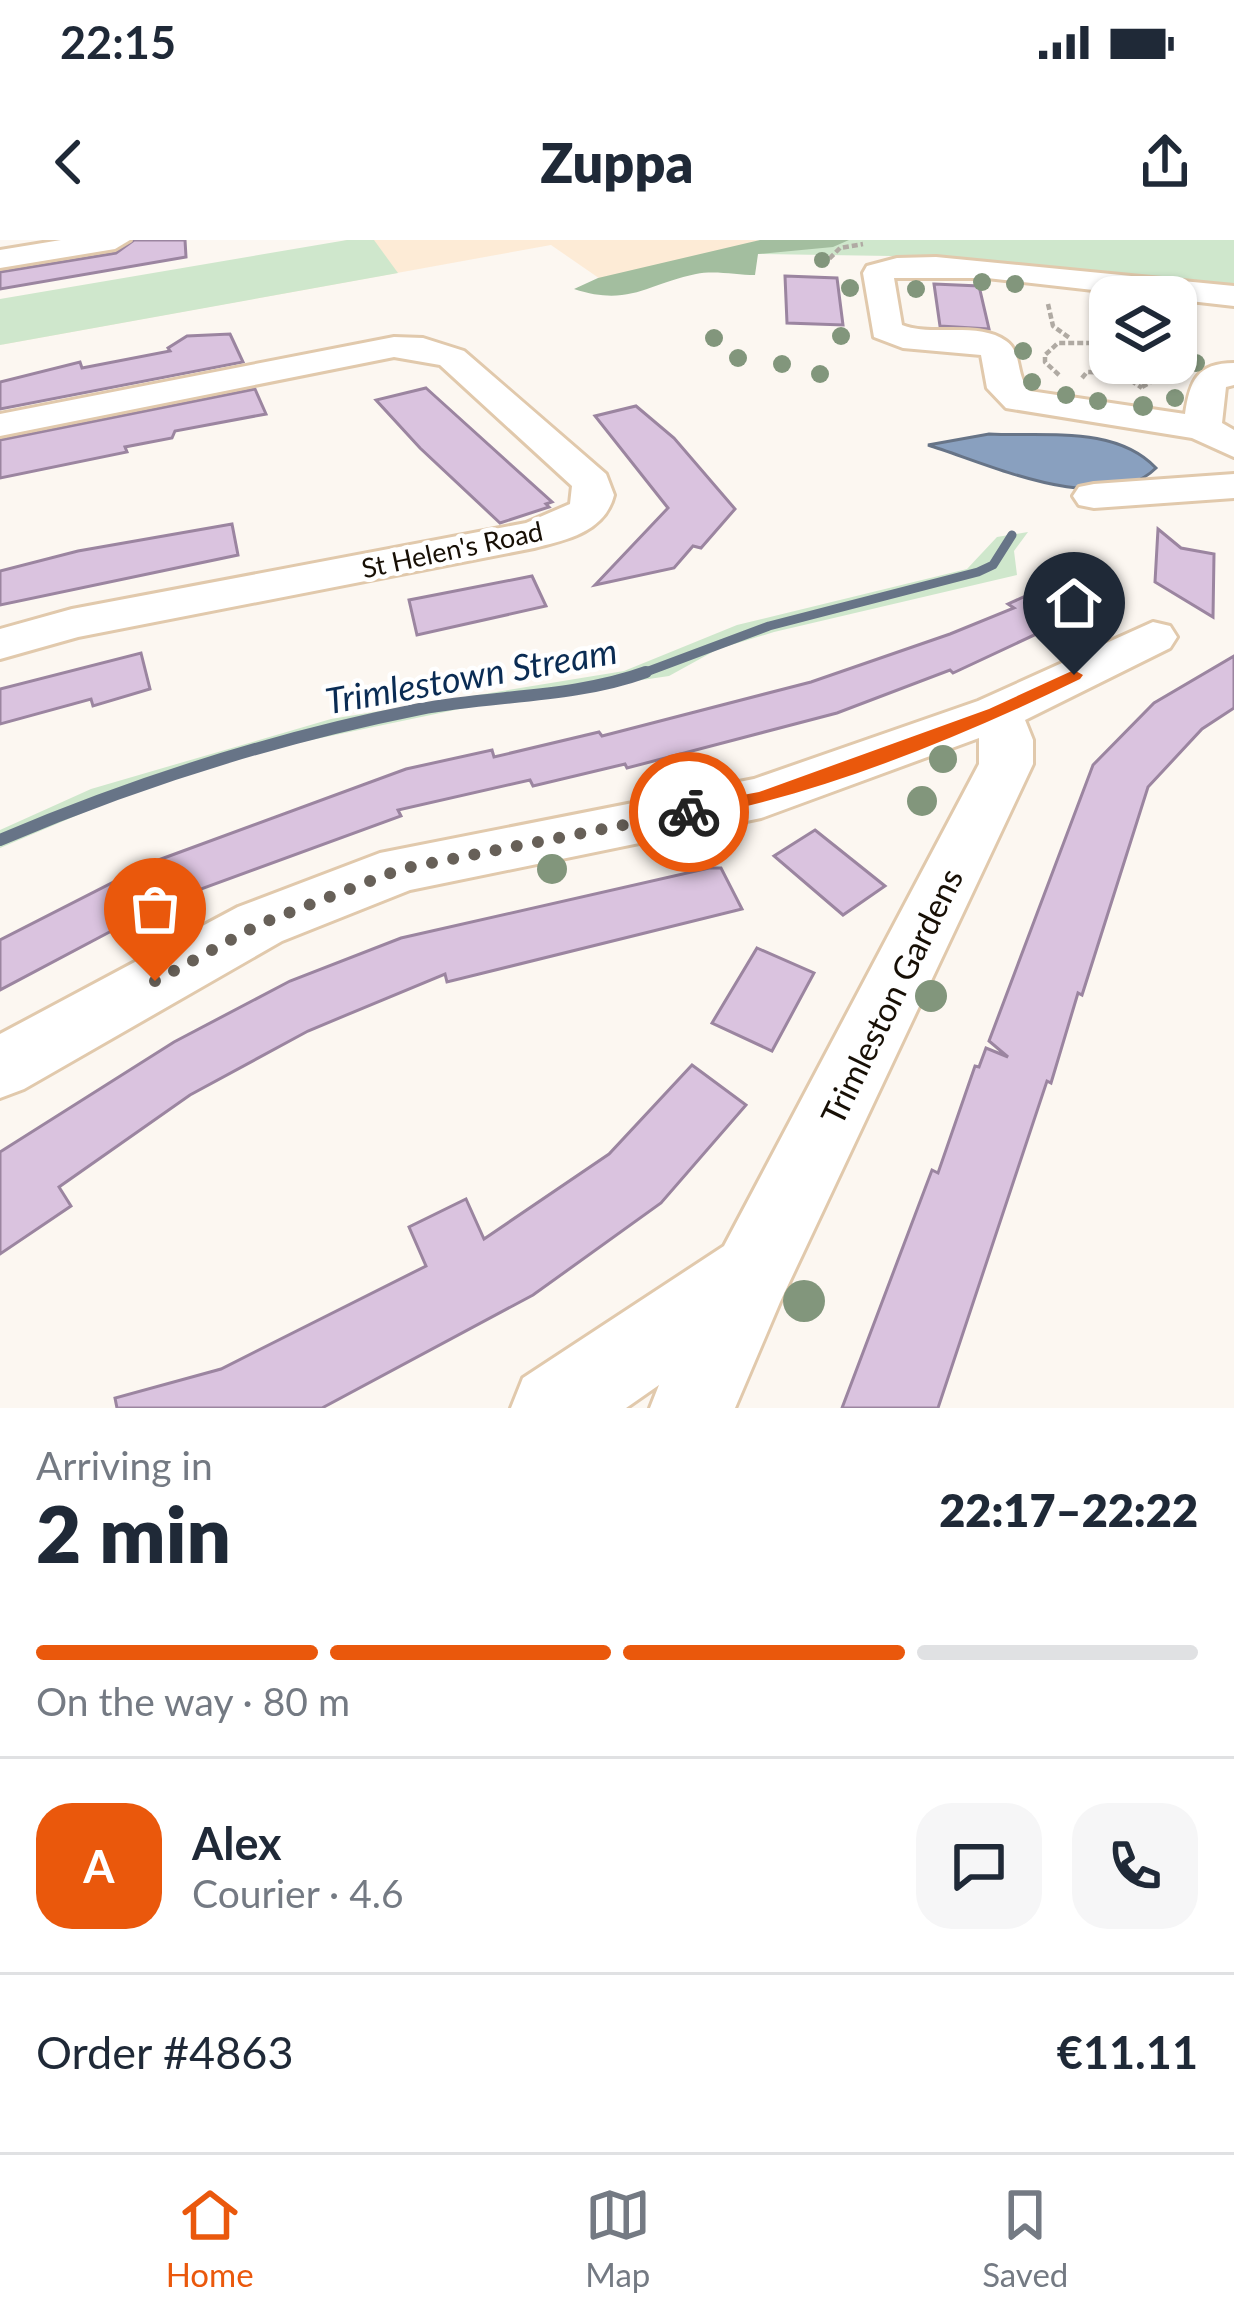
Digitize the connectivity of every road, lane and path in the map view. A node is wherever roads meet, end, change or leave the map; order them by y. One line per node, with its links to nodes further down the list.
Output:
1 (115, 240): 3 (street)
2 (882, 240): 4 (path)
3 (0, 259)
4 (824, 265)
5 (1234, 296): 11 (street)
6 (1089, 343): 8 (path)
7 (1234, 374): 14 (street)
8 (1063, 377)
9 (1144, 384): 10 (path)
10 (1129, 391)
11 (1019, 400): 12 (street); 14 (street)
12 (974, 412)
13 (0, 425): 18 (street, St Helen's Road)
14 (1218, 436)
15 (1234, 486): 16 (street)
16 (1094, 496)
17 (1153, 637): 19 (street)
18 (0, 644)
19 (996, 713): 20 (street); 21 (street, Trimleston Gardens)
20 (0, 1068)
21 (752, 1274): 22 (street, Trimleston Gardens); 23 (street, Trimleston Gardens)
22 (553, 1408)
23 (692, 1408)

